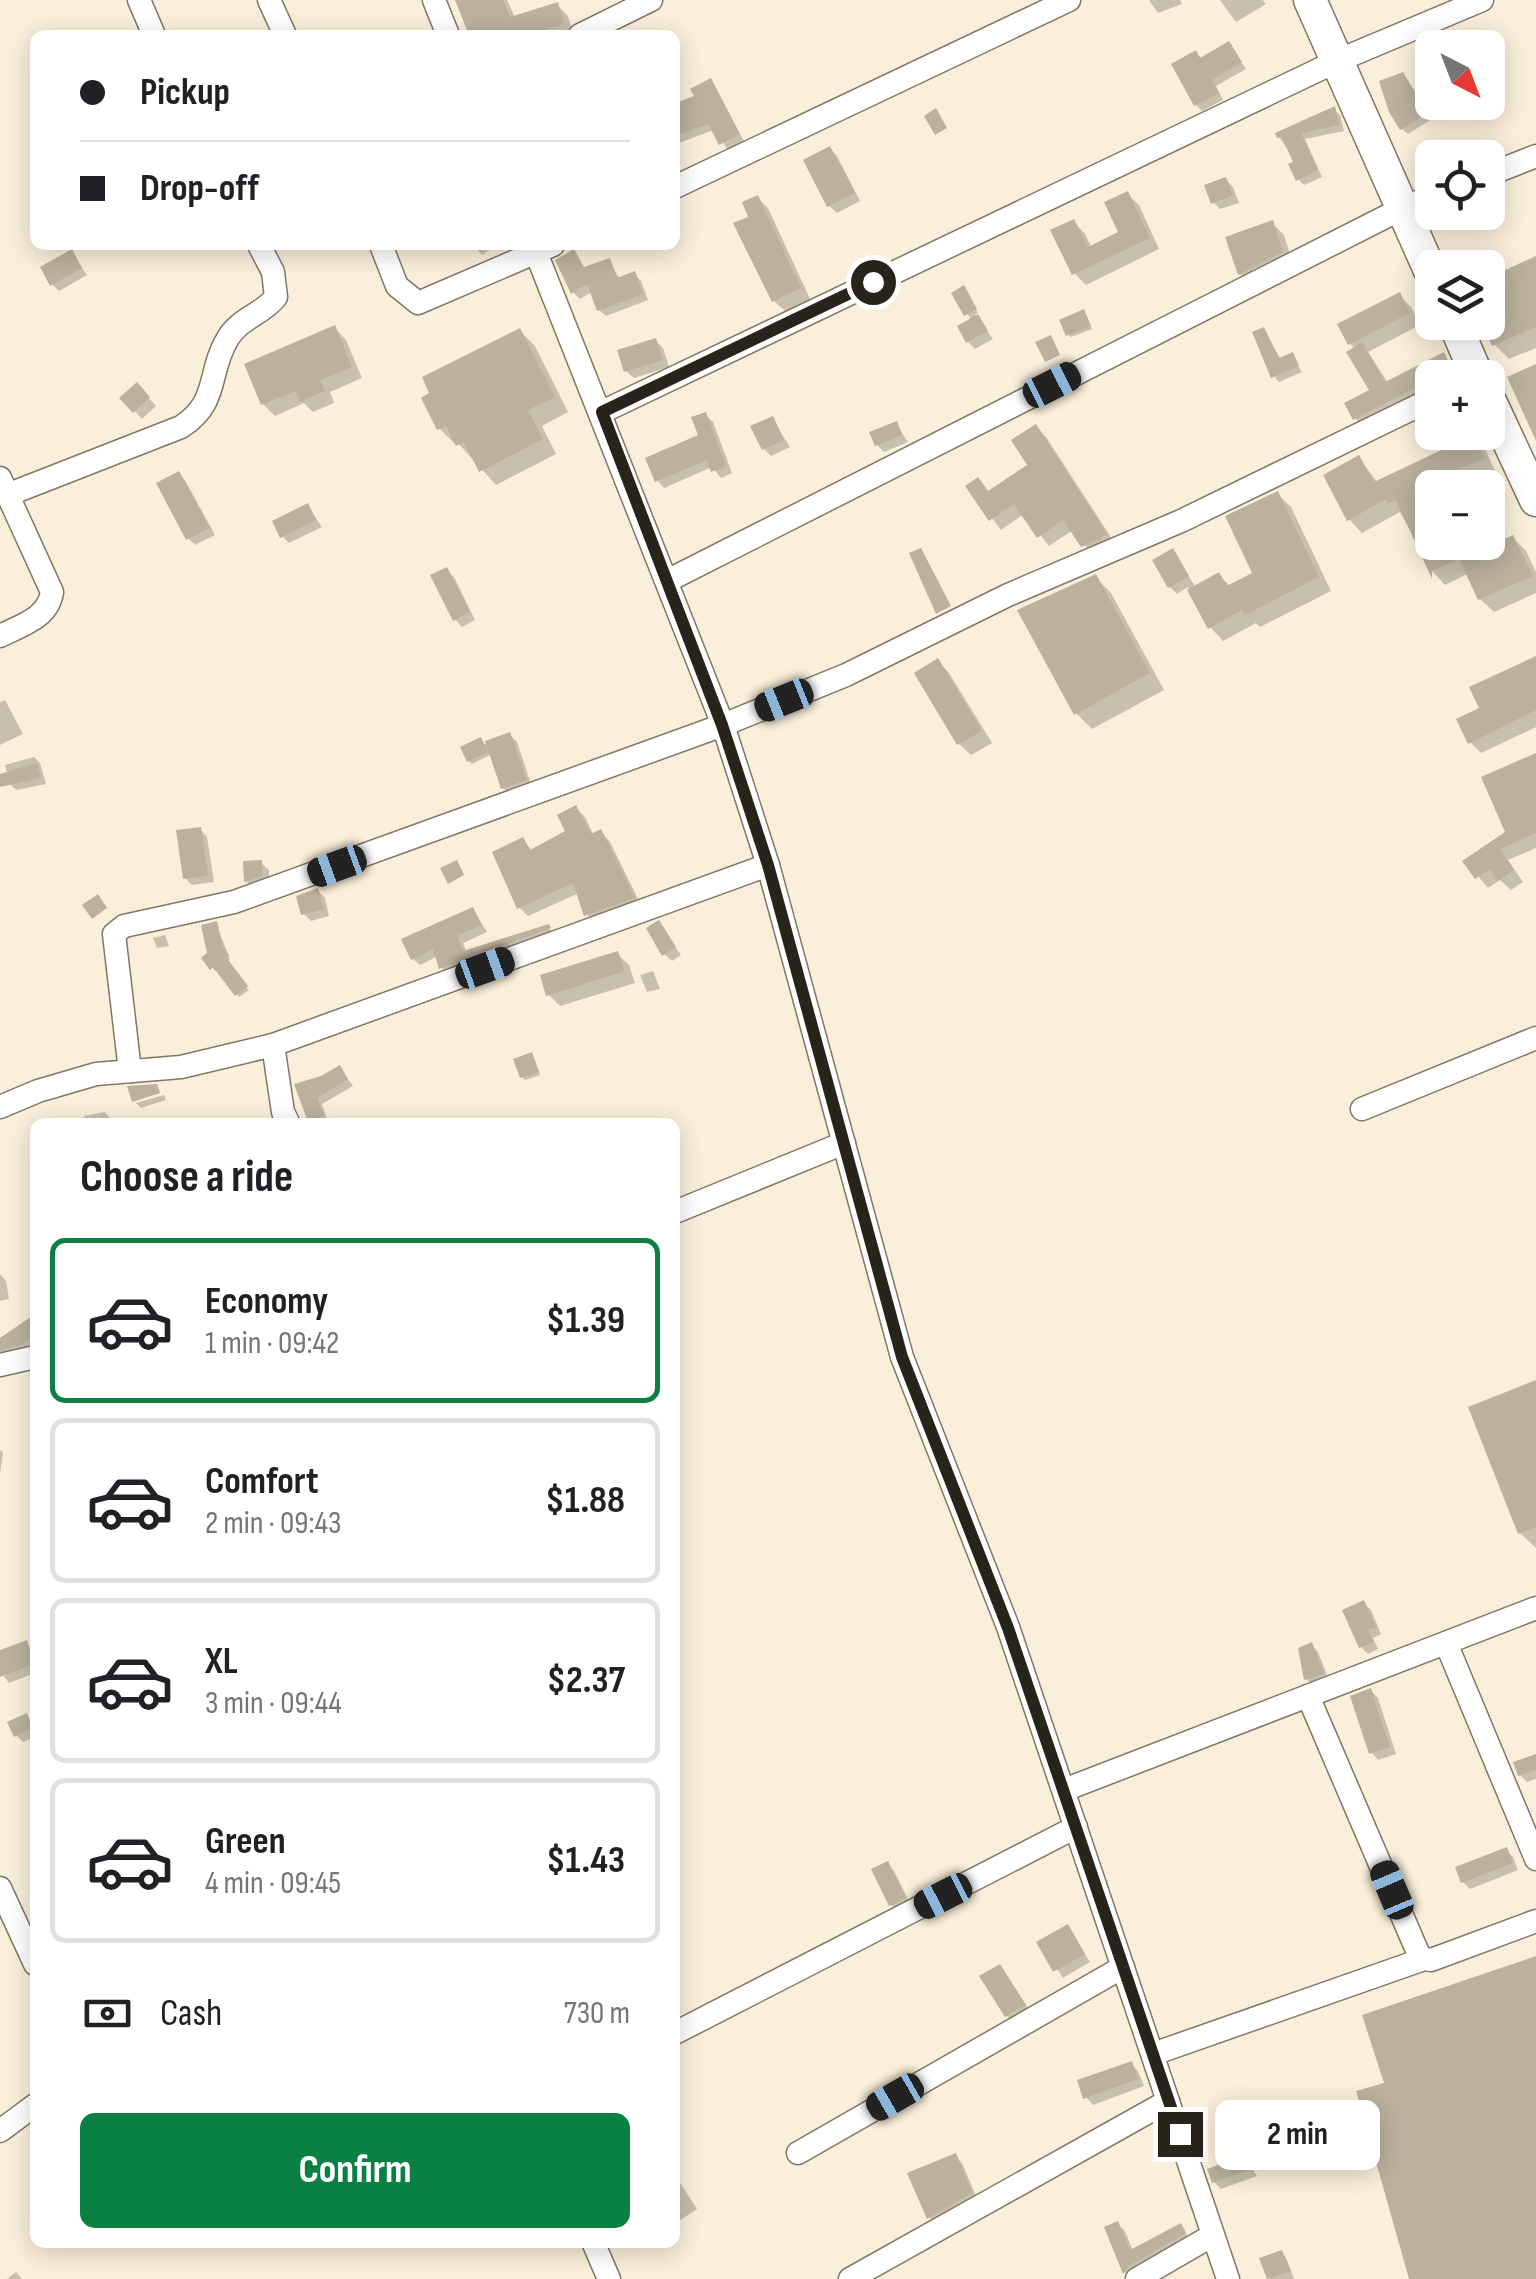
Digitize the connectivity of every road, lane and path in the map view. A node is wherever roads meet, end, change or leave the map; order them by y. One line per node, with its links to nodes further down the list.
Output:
1 (139, 0): 8 (street)
2 (269, 0): 9 (street)
3 (434, 0): 10 (street)
4 (650, 0): 11 (street)
5 (1069, 0): 15 (street)
6 (1310, 0): 12 (street)
7 (1482, 0): 12 (street)
8 (152, 30)
9 (284, 30)
10 (446, 30)
11 (590, 30)
12 (1338, 61): 16 (street); 23 (street)
13 (1536, 156): 14 (street)
14 (1505, 168)
15 (680, 184)
16 (1415, 197)
17 (1415, 204): 27 (street)
18 (262, 250): 25 (street)
19 (383, 250): 20 (street)
20 (537, 250)
21 (542, 250): 23 (street)
22 (1415, 407): 29 (street)
23 (602, 412): 27 (street)
24 (1505, 433): 26 (street)
25 (4, 486): 28 (street)
26 (1536, 500)
27 (666, 580): 29 (street)
28 (0, 636)
29 (722, 725): 30 (street); 33 (street)
30 (768, 865): 32 (street); 37 (street)
31 (1536, 1038): 35 (street)
32 (274, 1045): 33 (street); 36 (street)
33 (130, 1072): 34 (street)
34 (0, 1107)
35 (1362, 1110)
36 (286, 1118)
37 (844, 1142): 38 (street); 44 (street)
38 (680, 1210)
39 (30, 1358): 40 (street)
40 (0, 1365)
41 (1536, 1608): 42 (street)
42 (1446, 1643): 43 (street); 46 (street)
43 (1308, 1696): 44 (street); 50 (street)
44 (1064, 1790): 45 (street)
45 (1076, 1827): 51 (street); 52 (street)
46 (1536, 1859)
47 (0, 1888): 49 (street)
48 (1536, 1921): 50 (street)
49 (30, 1953)
50 (1424, 1959): 53 (street)
51 (1123, 1967): 53 (street); 57 (street)
52 (680, 2030)
53 (1153, 2054): 54 (street)
54 (1168, 2101): 58 (street); 61 (street)
55 (30, 2110): 56 (street)
56 (0, 2131)
57 (798, 2152)
58 (1213, 2235): 62 (street); 63 (street)
59 (596, 2248): 60 (street)
60 (609, 2279)
61 (850, 2279)
62 (1137, 2279)
63 (1228, 2279)

